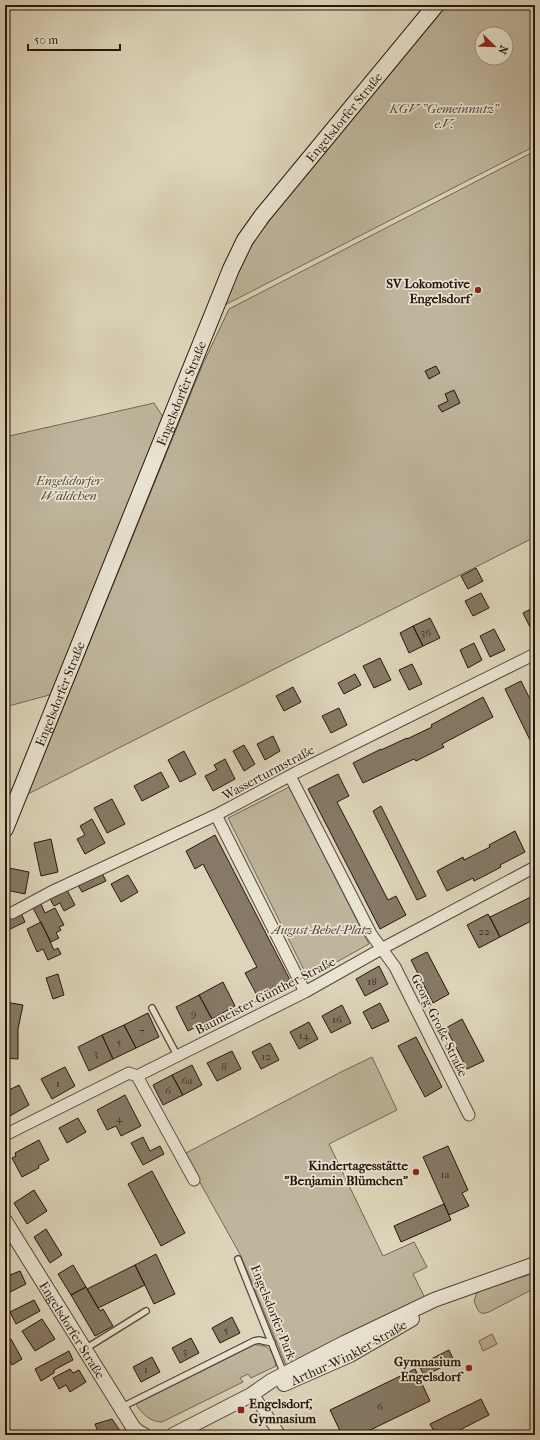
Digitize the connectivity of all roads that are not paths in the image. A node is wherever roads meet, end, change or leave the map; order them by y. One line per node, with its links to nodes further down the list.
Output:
1 (436, 5): 5 (main road, Engelsdorfer Straße)
2 (534, 658): 3 (street, Wasserturmstraße)
3 (290, 776): 4 (street, Wasserturmstraße); 8 (street)
4 (216, 815): 7 (street, Wasserturmstraße); 9 (street)
5 (5, 829)
6 (535, 868): 8 (street, Baumeister-Günther-Straße)
7 (12, 913)
8 (382, 948): 9 (street, Baumeister-Günther-Straße); 13 (street, Georg-Große-Straße)
9 (305, 992): 11 (street, Baumeister-Günther-Straße)
10 (152, 1008): 11 (lane)
11 (177, 1055): 12 (street, Baumeister-Günther-Straße)
12 (137, 1076): 14 (street, Baumeister-Günther-Straße); 15 (street)
13 (469, 1115)
14 (5, 1135)
15 (194, 1180)
16 (5, 1221): 22 (street, Engelsdorfer Straße)
17 (238, 1259): 21 (lane, Engelsdorfer Park)
18 (535, 1264): 19 (street, Arthur-Winkler-Straße)
19 (460, 1290): 23 (street, Arthur-Winkler-Straße); 24 (street, Arthur-Winkler-Straße)
20 (146, 1311): 22 (lane)
21 (272, 1343): 23 (lane, Engelsdorfer Park); 25 (lane)
22 (85, 1349): 25 (street, Engelsdorfer Straße)
23 (284, 1375): 24 (street, Arthur-Winkler-Straße)
24 (253, 1394): 27 (street, Arthur-Winkler-Straße); 28 (street)
25 (121, 1407): 26 (street, Engelsdorfer Straße)
26 (144, 1435)
27 (173, 1435)
28 (280, 1435)

